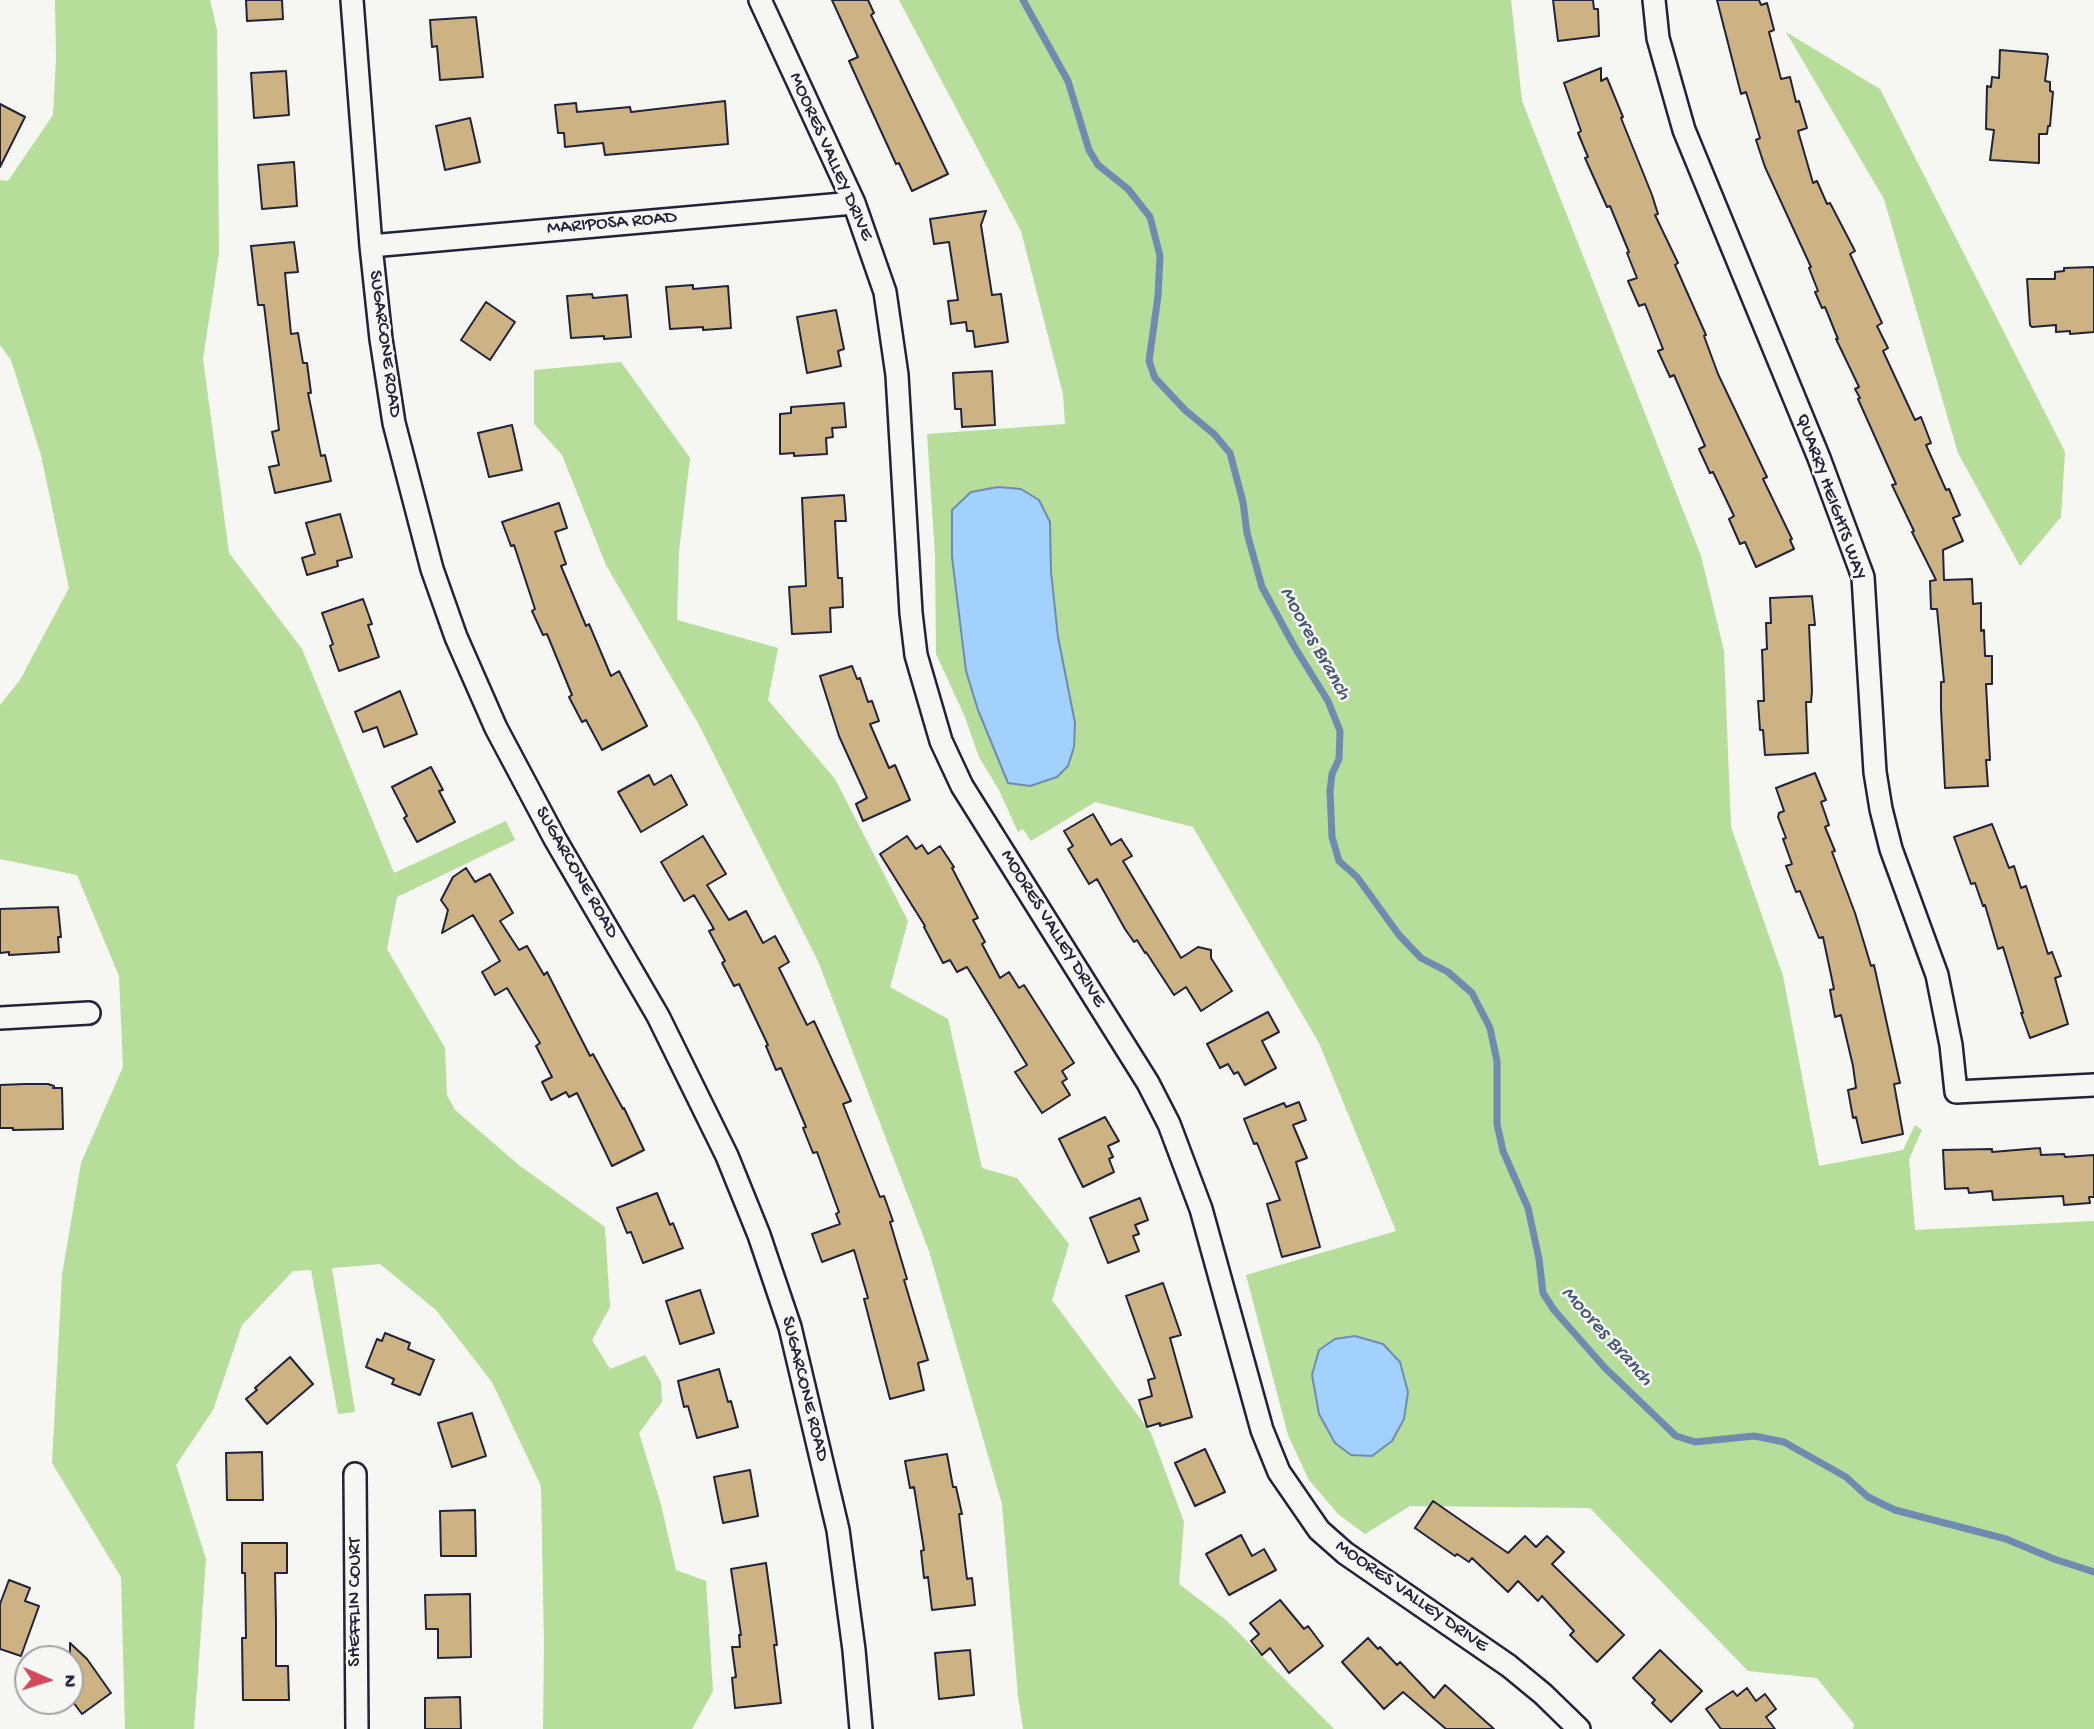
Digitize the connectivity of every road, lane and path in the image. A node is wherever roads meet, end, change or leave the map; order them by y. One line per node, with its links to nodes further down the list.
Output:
1 (352, 0): 5 (street, SUGARCONE ROAD)
2 (760, 0): 4 (street, MOORES VALLEY DRIVE)
3 (1654, 0): 8 (street, QUARRY HEIGHTS WAY)
4 (854, 203): 5 (street, MARIPOSA ROAD); 12 (street, MOORES VALLEY DRIVE)
5 (371, 246): 11 (street, SUGARCONE ROAD)
6 (89, 1013): 7 (street)
7 (0, 1018)
8 (2094, 1085)
9 (355, 1475): 10 (street, SHEFFLIN COURT)
10 (357, 1729)
11 (860, 1729)
12 (1579, 1729)

